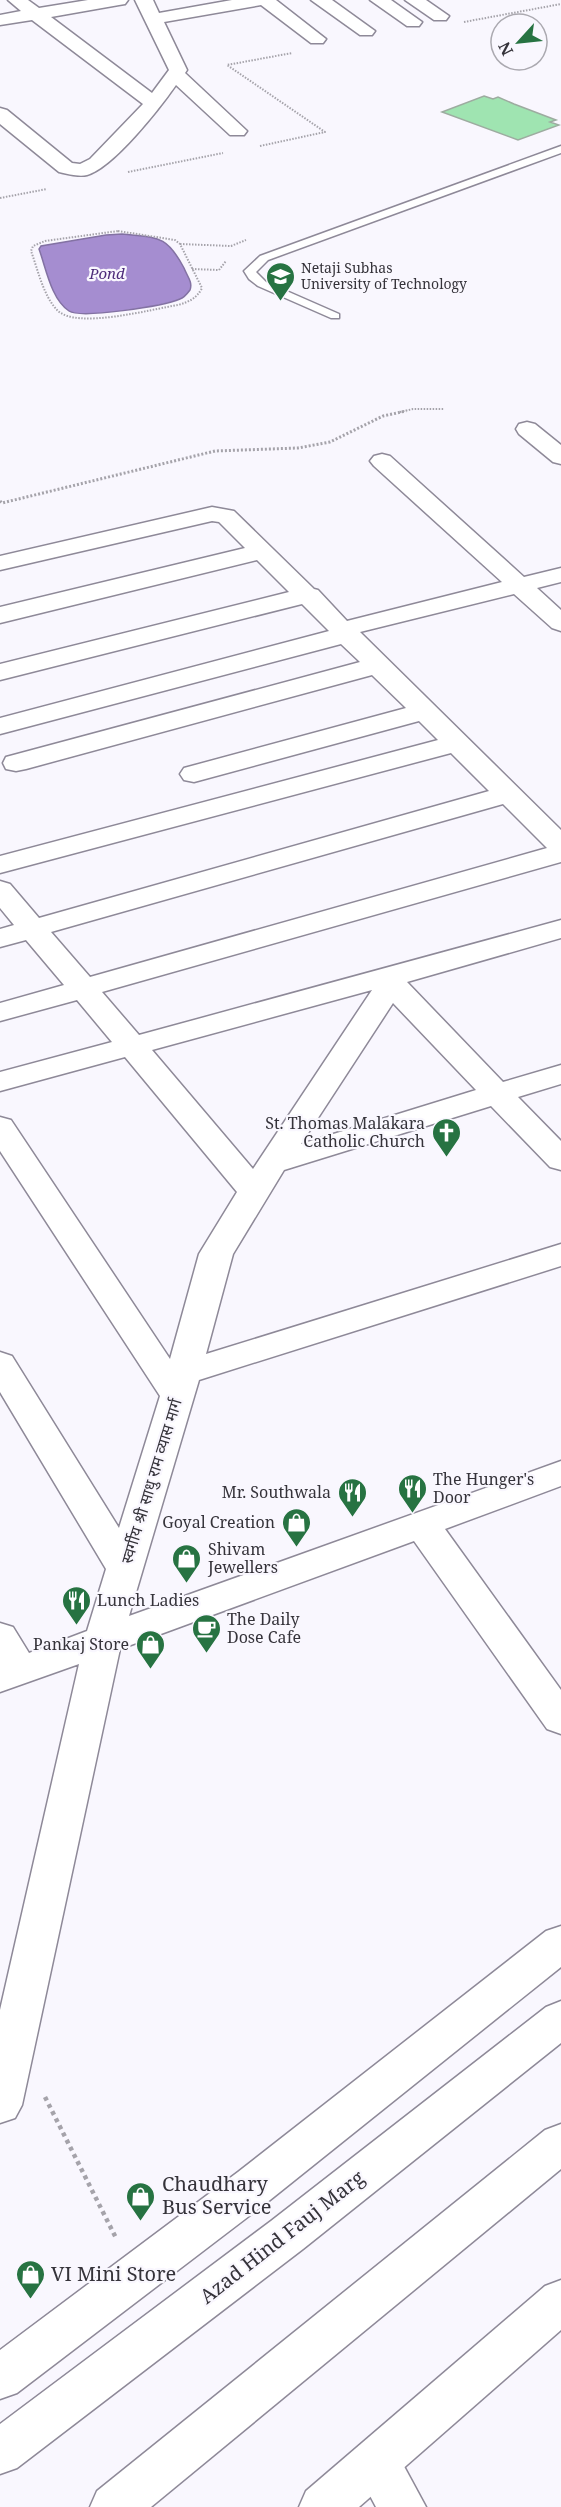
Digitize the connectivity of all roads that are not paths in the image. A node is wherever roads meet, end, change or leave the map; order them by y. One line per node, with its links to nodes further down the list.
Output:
1 (17, 0): 8 (street)
2 (119, 0): 8 (street)
3 (144, 0): 10 (street)
4 (264, 0): 10 (street); 14 (street)
5 (320, 0): 13 (street)
6 (380, 0): 12 (street)
7 (414, 0): 9 (street)
8 (36, 14): 11 (street); 16 (street)
9 (440, 16)
10 (153, 19): 15 (street)
11 (0, 20)
12 (413, 22)
13 (366, 31)
14 (317, 39)
15 (176, 75): 16 (street); 18 (street)
16 (154, 103): 17 (street)
17 (0, 114)
18 (237, 131)
19 (561, 149): 20 (lane)
20 (335, 316)
21 (527, 429): 22 (street)
22 (561, 457)
23 (382, 461): 27 (street)
24 (264, 551): 25 (street); 28 (street); 29 (street)
25 (0, 563)
26 (561, 574): 27 (street)
27 (519, 585): 30 (street); 31 (street)
28 (309, 595): 31 (street); 33 (street)
29 (0, 615)
30 (561, 622)
31 (345, 632): 32 (street); 35 (street)
32 (379, 665): 34 (street); 37 (street)
33 (0, 672)
34 (425, 711): 36 (street); 38 (street)
35 (0, 726)
36 (458, 743): 39 (street); 42 (street)
37 (16, 763)
38 (194, 774)
39 (508, 794): 40 (street); 44 (street)
40 (561, 846)
41 (561, 852): 48 (street)
42 (0, 865)
43 (0, 890): 44 (street)
44 (33, 929): 46 (street); 48 (street)
45 (561, 929): 47 (street)
46 (0, 938)
47 (394, 978): 50 (street); 53 (street); 56 (street, स्वर्गीय श्री साधु राम व्यास मार्ग)
48 (83, 987): 49 (street); 50 (street)
49 (0, 1012)
50 (133, 1046): 52 (street); 57 (street)
51 (561, 1074): 53 (street)
52 (0, 1082)
53 (498, 1093): 55 (street); 56 (street)
54 (0, 1127): 60 (street)
55 (561, 1160)
56 (275, 1162): 57 (street, स्वर्गीय श्री साधु राम व्यास मार्ग)
57 (254, 1191): 60 (street, स्वर्गीय श्री साधु राम व्यास मार्ग)
58 (561, 1255): 60 (street)
59 (0, 1364): 63 (street)
60 (180, 1384): 63 (street, स्वर्गीय श्री साधु राम व्यास मार्ग)
61 (561, 1473): 62 (street)
62 (421, 1523): 65 (street); 67 (street)
63 (124, 1567): 65 (street, स्वर्गीय श्री साधु राम व्यास मार्ग)
64 (0, 1636): 66 (street)
65 (103, 1641): 66 (street); 70 (street, स्वर्गीय श्री साधु राम व्यास मार्ग)
66 (10, 1675)
67 (561, 1719)
68 (561, 1943): 73 (street)
69 (561, 2019): 74 (street, Azad Hind Fauj Marg)
70 (12, 2079)
71 (561, 2143): 76 (street)
72 (561, 2301): 75 (street)
73 (0, 2378)
74 (0, 2452)
75 (376, 2462): 77 (street); 78 (street)
76 (114, 2507)
77 (323, 2507)
78 (402, 2507)

